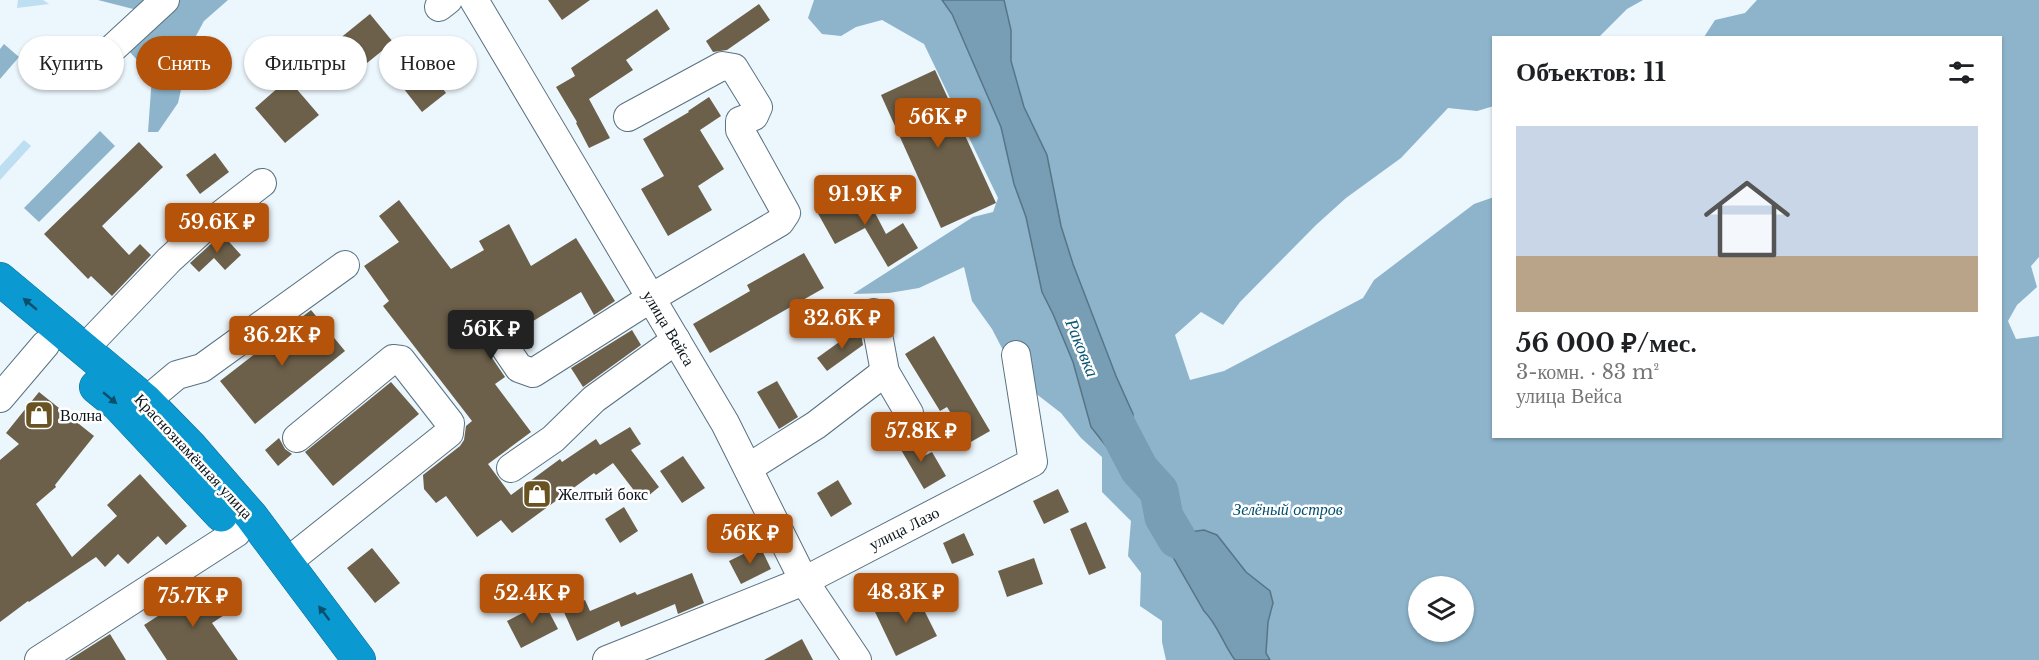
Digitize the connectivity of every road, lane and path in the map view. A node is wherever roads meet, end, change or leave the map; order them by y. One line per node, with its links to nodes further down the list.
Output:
1 (165, 0): 3 (street)
2 (474, 0): 8 (street, улица Вейса)
3 (124, 38)
4 (628, 117): 8 (street)
5 (262, 183): 14 (street)
6 (345, 265): 18 (street)
7 (0, 279): 14 (highway, Краснознамённая улица, one-way to 7)
8 (651, 298): 11 (street); 12 (street, улица Вейса)
9 (0, 307): 13 (highway, Краснознамённая улица)
10 (874, 313): 16 (street)
11 (498, 337)
12 (676, 340): 21 (street); 22 (street, улица Вейса)
13 (45, 345): 17 (street); 23 (highway, Краснознамённая улица, one-way to 23)
14 (84, 349): 18 (highway, Краснознамённая улица)
15 (1016, 355): 25 (street, улица Лазо)
16 (885, 372): 19 (street); 22 (street)
17 (0, 398)
18 (146, 400): 23 (highway, Краснознамённая улица)
19 (909, 413)
20 (297, 438): 24 (street)
21 (511, 468)
22 (748, 468): 25 (street, улица Вейса)
23 (245, 527): 24 (highway, Краснознамённая улица); 26 (street); 27 (highway, Краснознамённая улица)
24 (286, 563): 28 (highway, Краснознамённая улица, one-way to 24)
25 (804, 580): 29 (street, улица Лазо); 30 (street, улица Вейса)
26 (39, 660)
27 (332, 660)
28 (359, 660)
29 (608, 660)
30 (857, 660)

